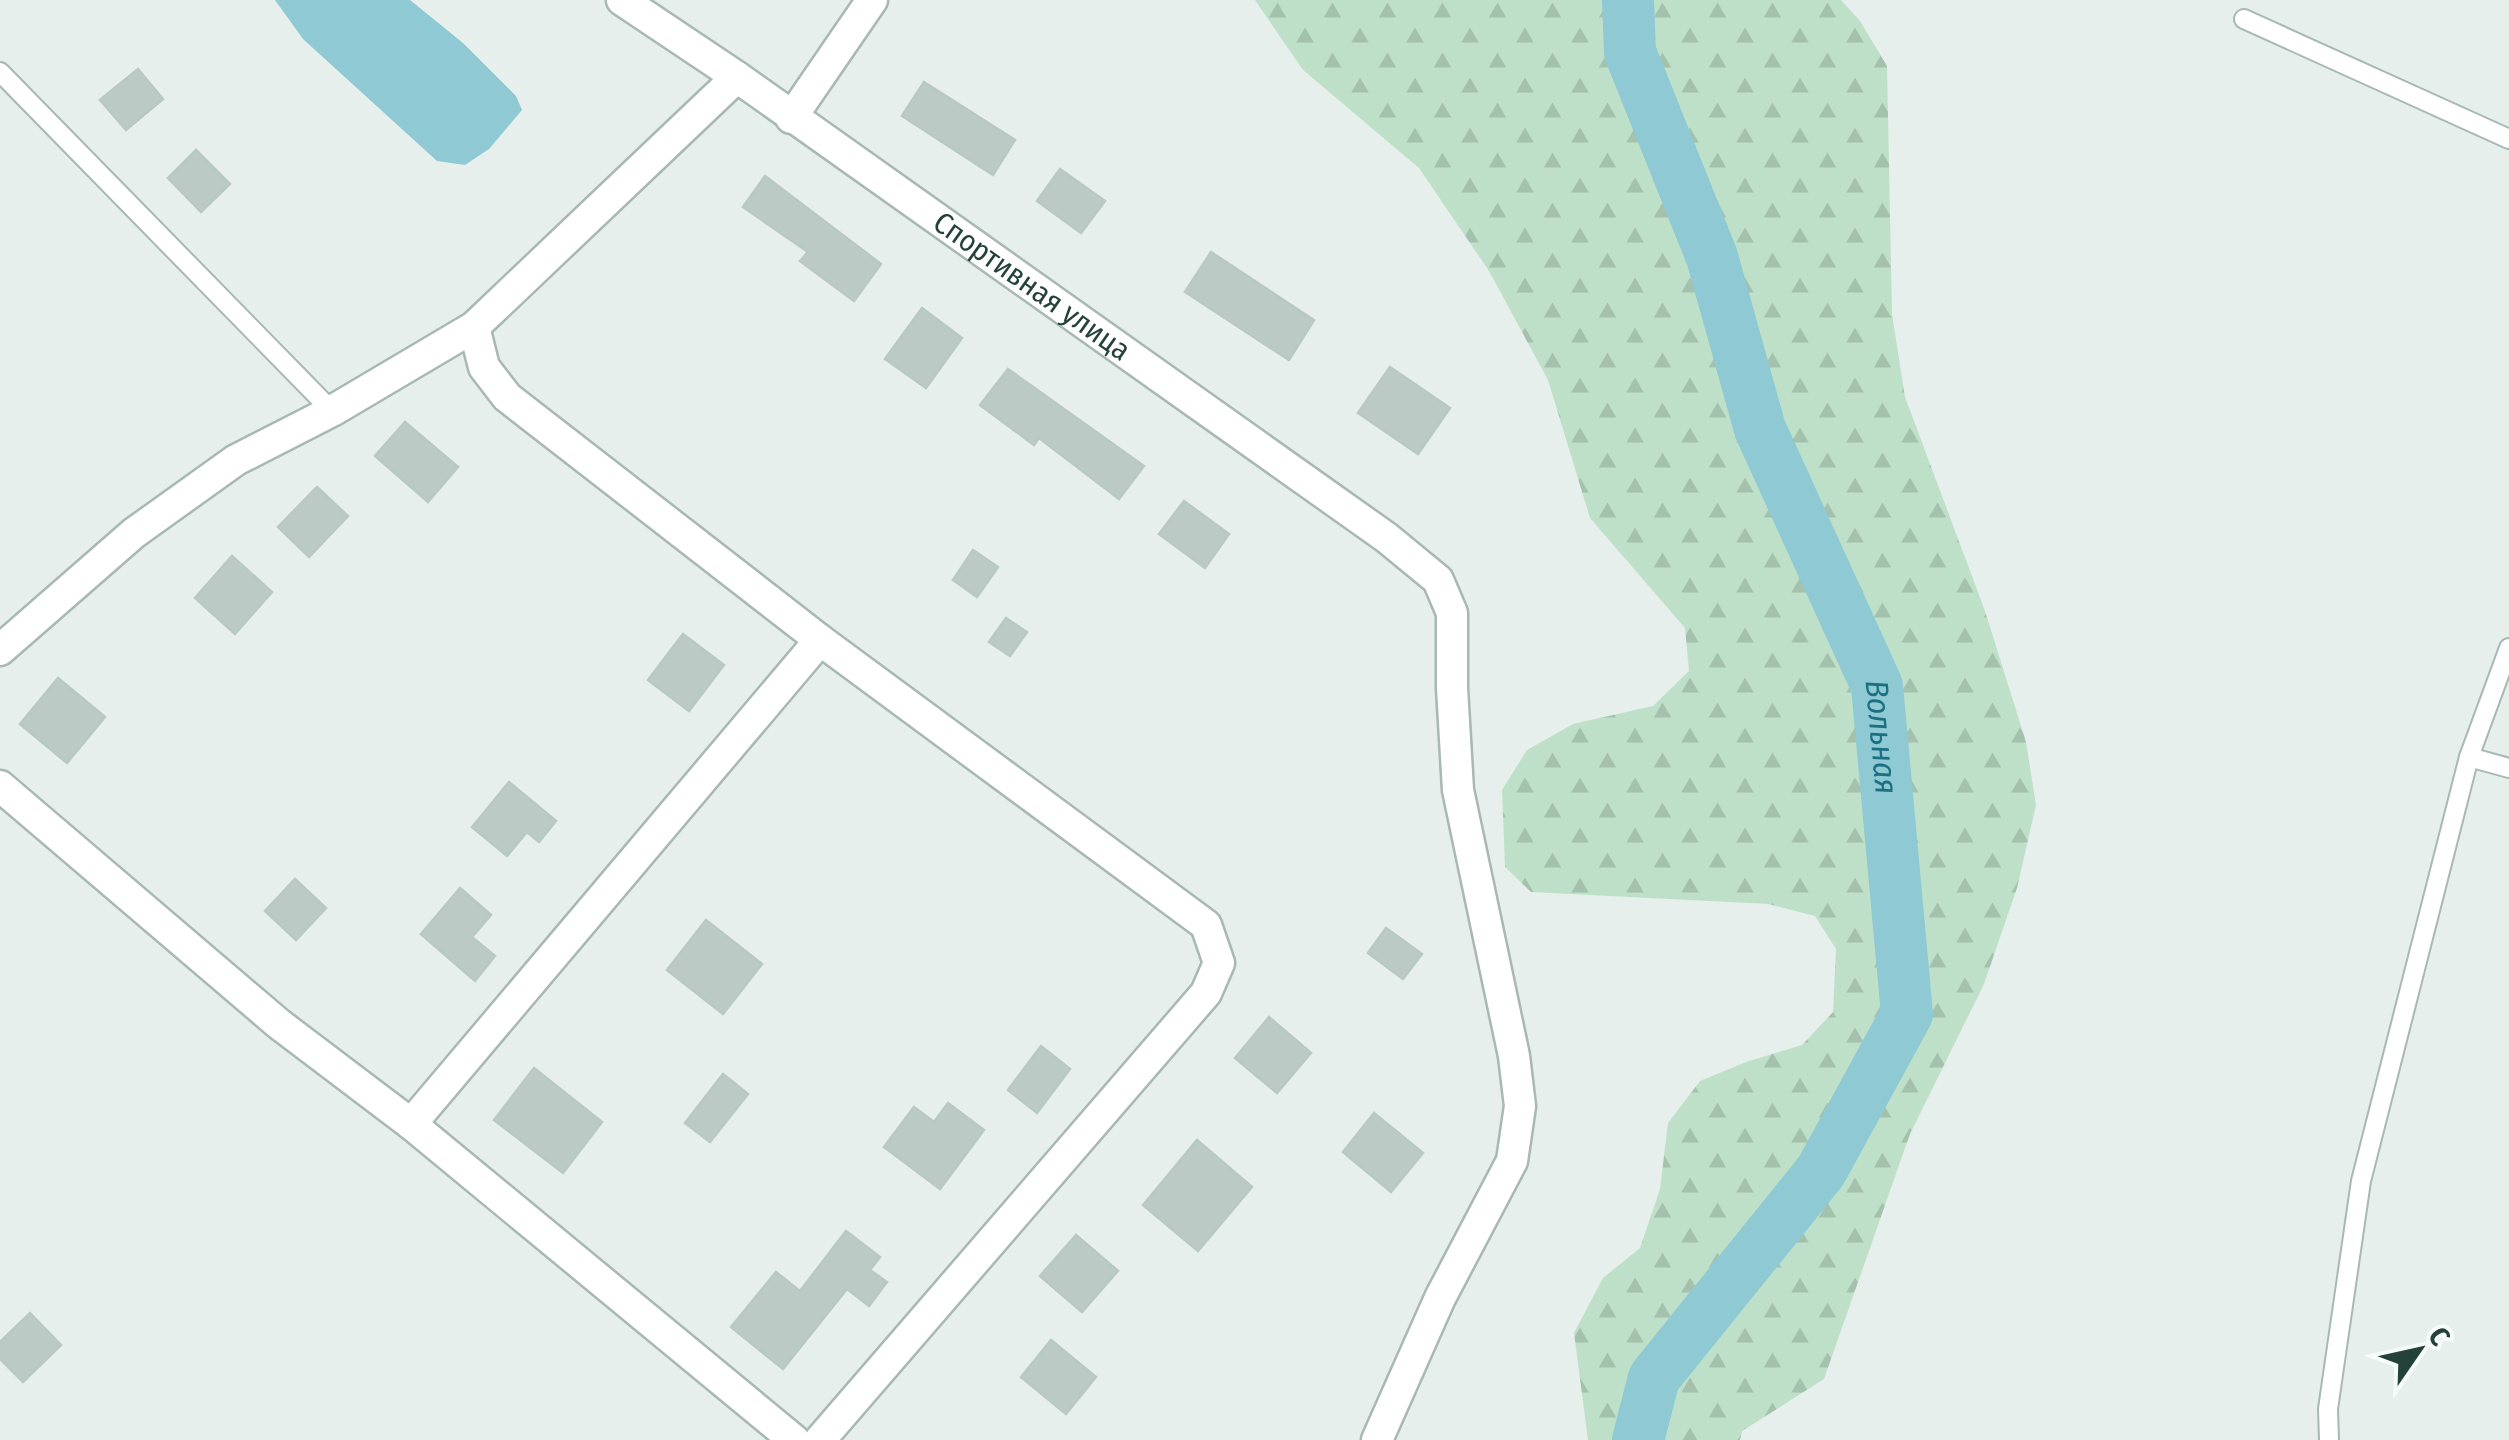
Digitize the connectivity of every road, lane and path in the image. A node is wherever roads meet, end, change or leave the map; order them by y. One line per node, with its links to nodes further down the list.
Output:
1 (622, 0): 5 (street, Спортивная улица)
2 (872, 0): 6 (street)
3 (2244, 19): 7 (lane)
4 (0, 72): 9 (lane)
5 (737, 77): 6 (street, Спортивная улица); 8 (street)
6 (790, 118): 19 (street, Спортивная улица)
7 (2509, 139)
8 (474, 327): 9 (street); 10 (street)
9 (332, 410): 12 (street)
10 (820, 640): 16 (street); 18 (street)
11 (2509, 648): 13 (lane)
12 (0, 650)
13 (2469, 757): 14 (lane); 20 (lane)
14 (2509, 768)
15 (0, 786): 16 (street)
16 (411, 1124): 17 (street)
17 (794, 1440)
18 (820, 1440)
19 (1377, 1440)
20 (2329, 1440)

